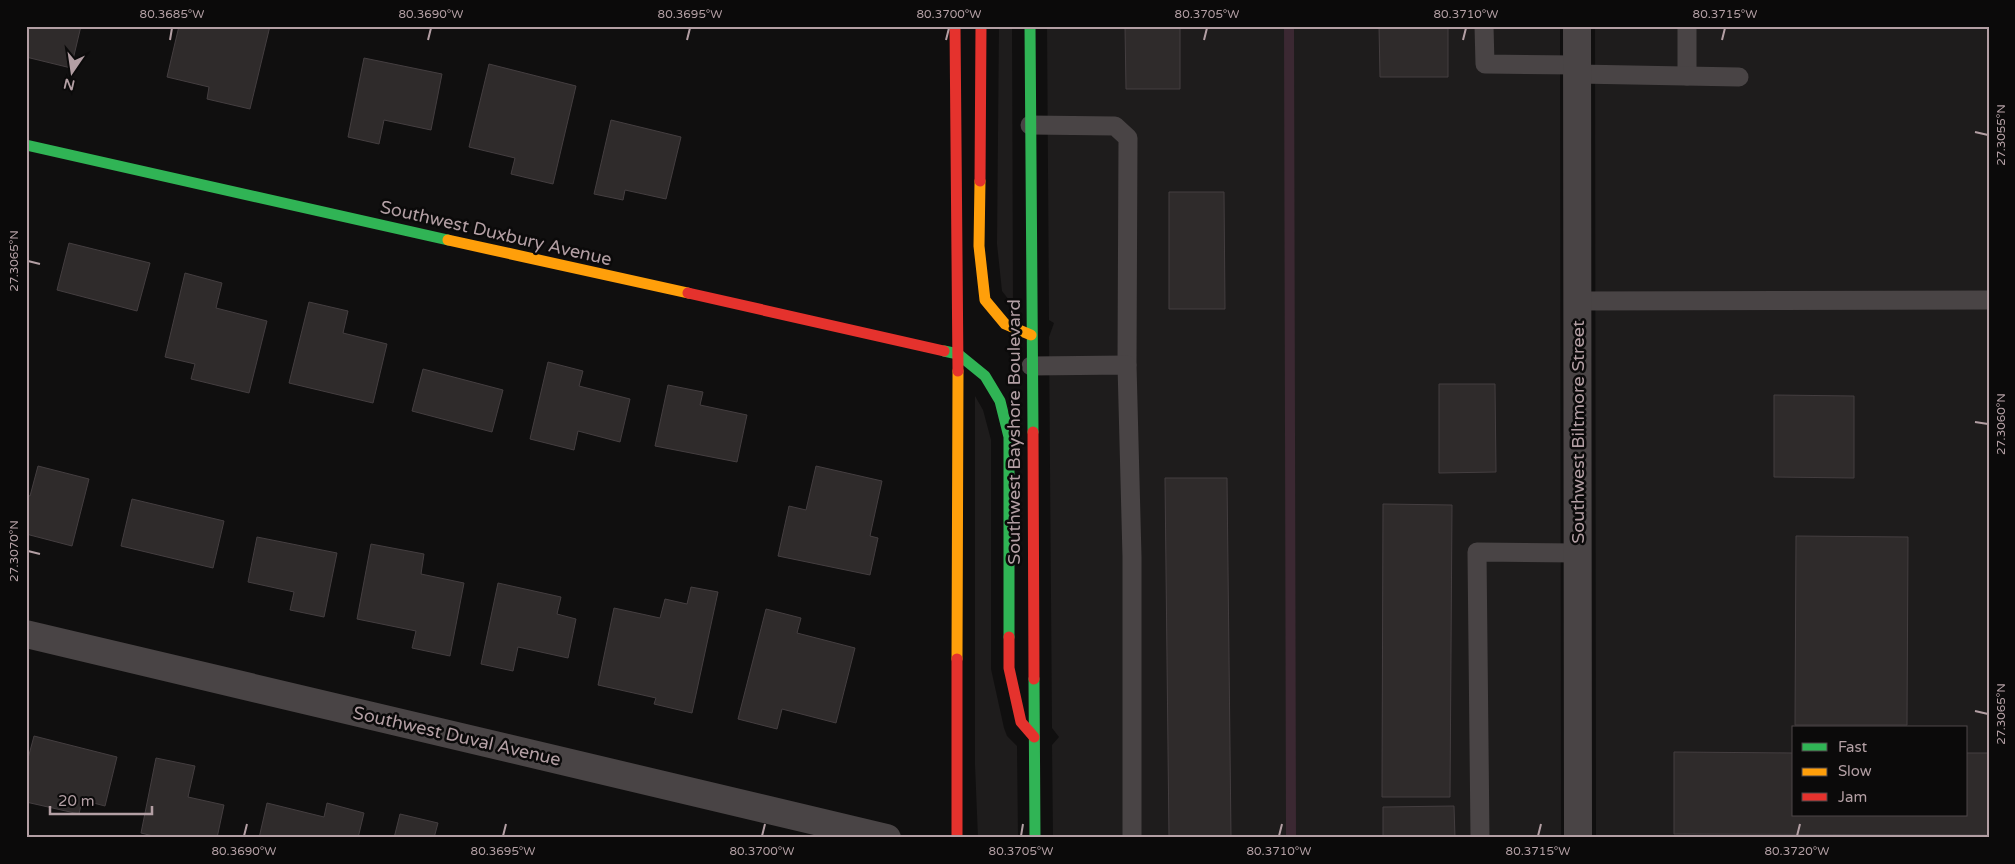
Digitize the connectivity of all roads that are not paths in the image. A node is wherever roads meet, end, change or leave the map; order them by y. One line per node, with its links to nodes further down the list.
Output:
1 (955, 26): 15 (main road)
2 (981, 26): 14 (main road)
3 (1030, 26): 10 (main road, Southwest Bayshore Boulevard)
4 (1484, 26): 7 (lane)
5 (1577, 26): 7 (street, Southwest Biltmore Street)
6 (1687, 26): 8 (lane)
7 (1577, 70): 8 (lane); 13 (street, Southwest Biltmore Street)
8 (1687, 76): 9 (lane)
9 (1739, 77)
10 (1030, 125): 14 (main road, Southwest Bayshore Boulevard); 16 (lane)
11 (26, 145): 15 (main road, Southwest Duxbury Avenue)
12 (1989, 300): 13 (lane)
13 (1578, 301): 18 (street, Southwest Biltmore Street)
14 (1031, 334): 17 (main road, Southwest Bayshore Boulevard)
15 (958, 354): 20 (main road); 22 (main road)
16 (1127, 365): 17 (lane); 24 (lane)
17 (1031, 366): 20 (main road, Southwest Bayshore Boulevard)
18 (1578, 553): 25 (lane); 26 (street, Southwest Biltmore Street)
19 (26, 634): 21 (street, Southwest Duval Avenue)
20 (1034, 737): 23 (main road, Southwest Bayshore Boulevard)
21 (887, 838)
22 (957, 838)
23 (1035, 838)
24 (1132, 838)
25 (1480, 838)
26 (1578, 838)

